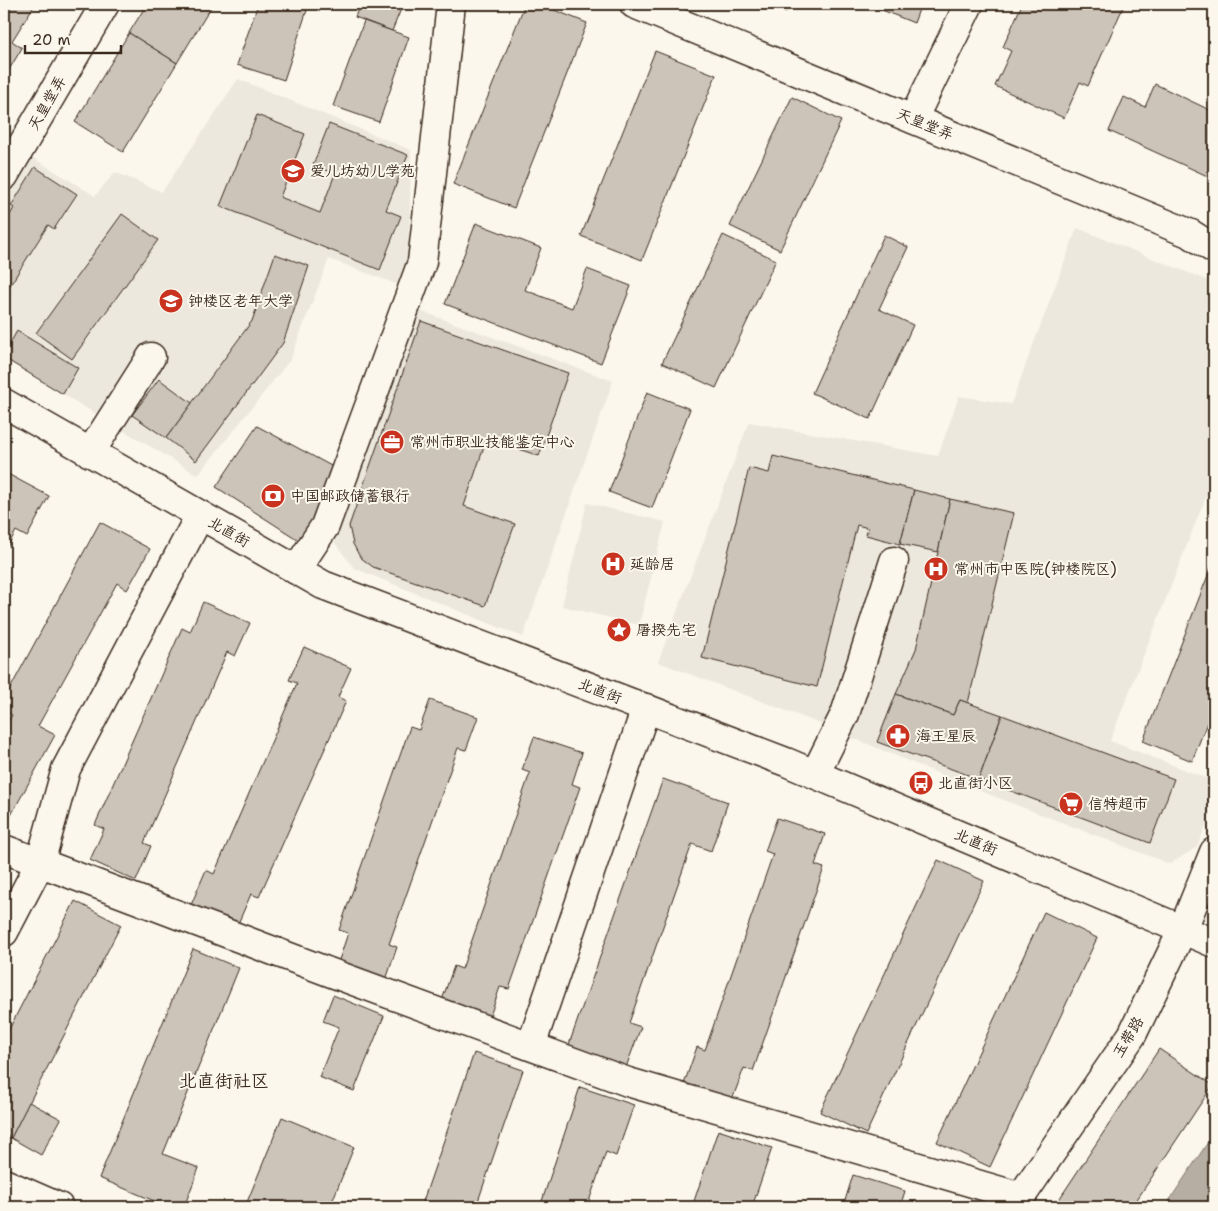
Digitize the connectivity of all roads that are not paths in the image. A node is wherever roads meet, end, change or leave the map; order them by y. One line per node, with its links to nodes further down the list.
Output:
1 (105, 4): 6 (street, 天皇堂弄)
2 (451, 4): 13 (street)
3 (634, 4): 5 (street, 天皇堂弄)
4 (969, 4): 5 (street)
5 (913, 119): 7 (street, 天皇堂弄)
6 (4, 176)
7 (1214, 249)
8 (151, 357): 10 (street)
9 (4, 403): 10 (street, 北直街)
10 (90, 453): 11 (street, 北直街)
11 (200, 515): 13 (street, 北直街); 18 (street)
12 (894, 561): 15 (street)
13 (296, 570): 14 (street, 北直街)
14 (646, 708): 15 (street, 北直街); 22 (street)
15 (815, 774): 19 (street, 北直街)
16 (4, 849): 18 (street)
17 (1214, 852): 19 (street, 玉带路)
18 (40, 863): 20 (street); 22 (street)
19 (1183, 929): 21 (street, 北直街); 24 (street, 玉带路)
20 (4, 932)
21 (1214, 943)
22 (531, 1046): 24 (street)
23 (4, 1183): 25 (street)
24 (1018, 1202)
25 (59, 1207)

